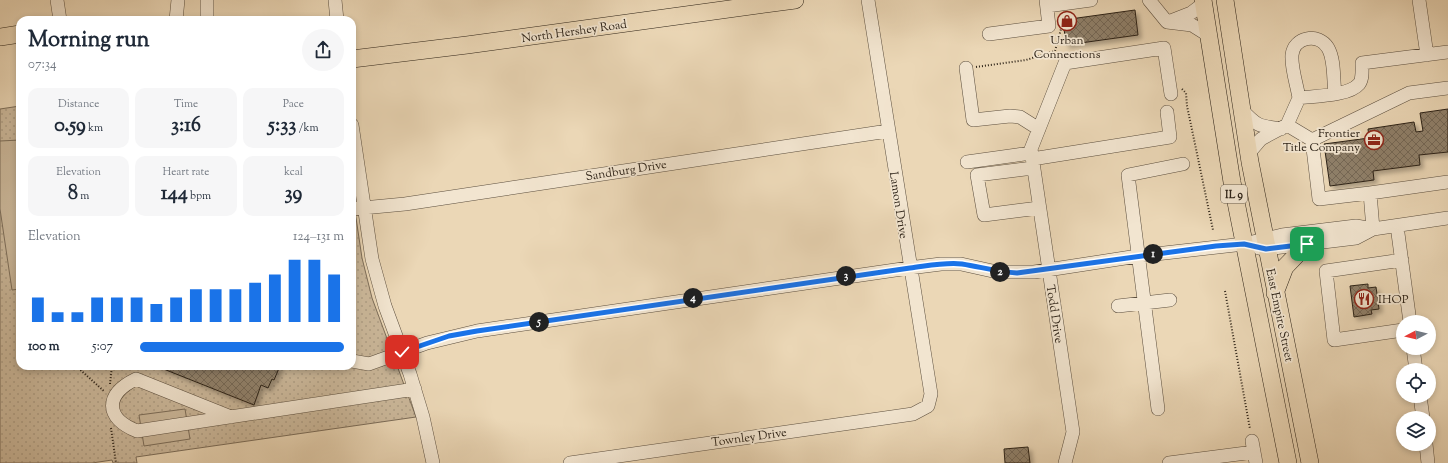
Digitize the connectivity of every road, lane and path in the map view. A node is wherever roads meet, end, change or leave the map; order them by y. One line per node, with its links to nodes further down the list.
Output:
1 (57, 0): 13 (street)
2 (178, 0): 14 (street)
3 (207, 0): 15 (street)
4 (335, 0): 16 (street)
5 (795, 0): 26 (main road, North Hershey Road)
6 (868, 0): 36 (street, Lamon Drive)
7 (1091, 0): 12 (street)
8 (1149, 0): 17 (street)
9 (1419, 0): 24 (street)
10 (1202, 1): 17 (street); 21 (main road, East Empire Street / IL 9)
11 (1225, 1): 32 (main road, East Empire Street / IL 9)
12 (1051, 3): 20 (street); 22 (path)
13 (59, 16)
14 (176, 16)
15 (207, 16)
16 (337, 16)
17 (1168, 22): 21 (street)
18 (0, 34): 19 (main road)
19 (16, 34)
20 (989, 34)
21 (1208, 35): 51 (main road, East Empire Street / IL 9)
22 (1055, 50): 25 (path); 27 (path)
23 (1448, 52): 24 (street)
24 (1427, 55): 30 (street)
25 (1055, 56)
26 (356, 59)
27 (966, 68): 35 (street)
28 (1448, 88): 37 (street)
29 (1170, 90): 35 (street, Todd Drive); 50 (path)
30 (1335, 93): 31 (street); 31 (street)
31 (1299, 98): 34 (street)
32 (1242, 109): 34 (street); 38 (main road, East Empire Street / IL 9)
33 (1167, 112): 39 (street)
34 (1284, 127): 37 (street); 38 (street)
35 (1039, 129): 39 (street, Todd Drive)
36 (888, 131): 45 (street, Sandburg Drive); 56 (street, Lamon Drive)
37 (1312, 140): 44 (street)
38 (1249, 153): 52 (main road, East Empire Street / IL 9)
39 (1032, 160): 40 (street); 46 (street, Todd Drive); 46 (street)
40 (967, 162)
41 (1183, 164): 54 (street)
42 (356, 180): 45 (street)
43 (1448, 182): 44 (street)
44 (1370, 193): 49 (street)
45 (358, 208): 65 (street)
46 (1039, 208): 57 (street, Todd Drive)
47 (1448, 218): 48 (street)
48 (1397, 226): 49 (street); 55 (street)
49 (1373, 229): 52 (street); 53 (street)
50 (1214, 230)
51 (1244, 244): 52 (street); 54 (street); 81 (main road, East Empire Street / IL 9)
52 (1265, 244): 53 (street); 59 (main road, East Empire Street / IL 9)
53 (1307, 244): 59 (main road)
54 (1138, 256): 57 (street); 61 (street)
55 (1402, 260): 63 (street); 64 (street)
56 (910, 268): 57 (street); 65 (street); 70 (street, Lamon Drive)
57 (1048, 270): 75 (street, Todd Drive)
58 (1225, 291): 74 (path)
59 (1275, 293): 76 (main road, East Empire Street / IL 9)
60 (1170, 300): 61 (street)
61 (1144, 303): 62 (street); 71 (street)
62 (1118, 306)
63 (1409, 315)
64 (1396, 331)
65 (402, 352): 66 (street); 68 (street)
66 (356, 362)
67 (80, 370): 69 (path)
68 (415, 389): 72 (street); 77 (street)
69 (114, 400): 72 (street); 72 (street)
70 (926, 408): 78 (street, Townley Drive)
71 (1158, 408)
72 (232, 417)
73 (1427, 451): 82 (street)
74 (1254, 452): 80 (street)
75 (1066, 458): 79 (street)
76 (1312, 461)
77 (433, 463)
78 (570, 463)
79 (1054, 463)
80 (1170, 463)
81 (1288, 463)
82 (1428, 463)

